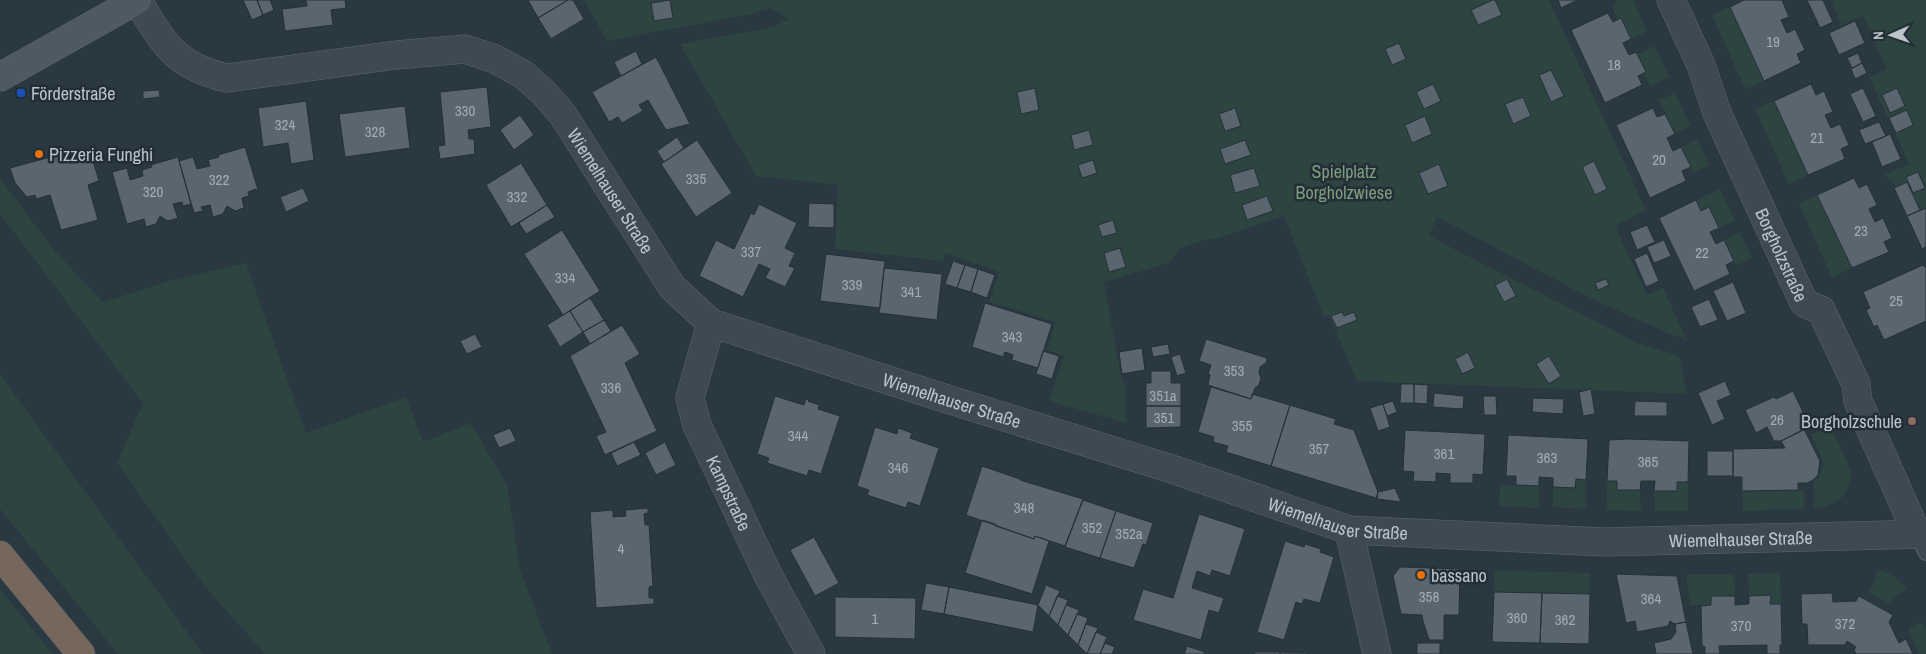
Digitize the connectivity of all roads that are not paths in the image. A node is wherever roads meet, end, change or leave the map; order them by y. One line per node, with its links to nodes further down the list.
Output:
1 (137, 0): 3 (street, Wiemelhauser Straße); 4 (street, Wiemelhauser Straße)
2 (1671, 0): 6 (street, Borgholzstraße)
3 (0, 77)
4 (710, 323): 5 (street, Wiemelhauser Straße); 9 (street, Kampstraße)
5 (1349, 530): 6 (street, Wiemelhauser Straße); 10 (street)
6 (1923, 541)
7 (0, 555): 8 (highway)
8 (81, 654)
9 (811, 654)
10 (1377, 654)

